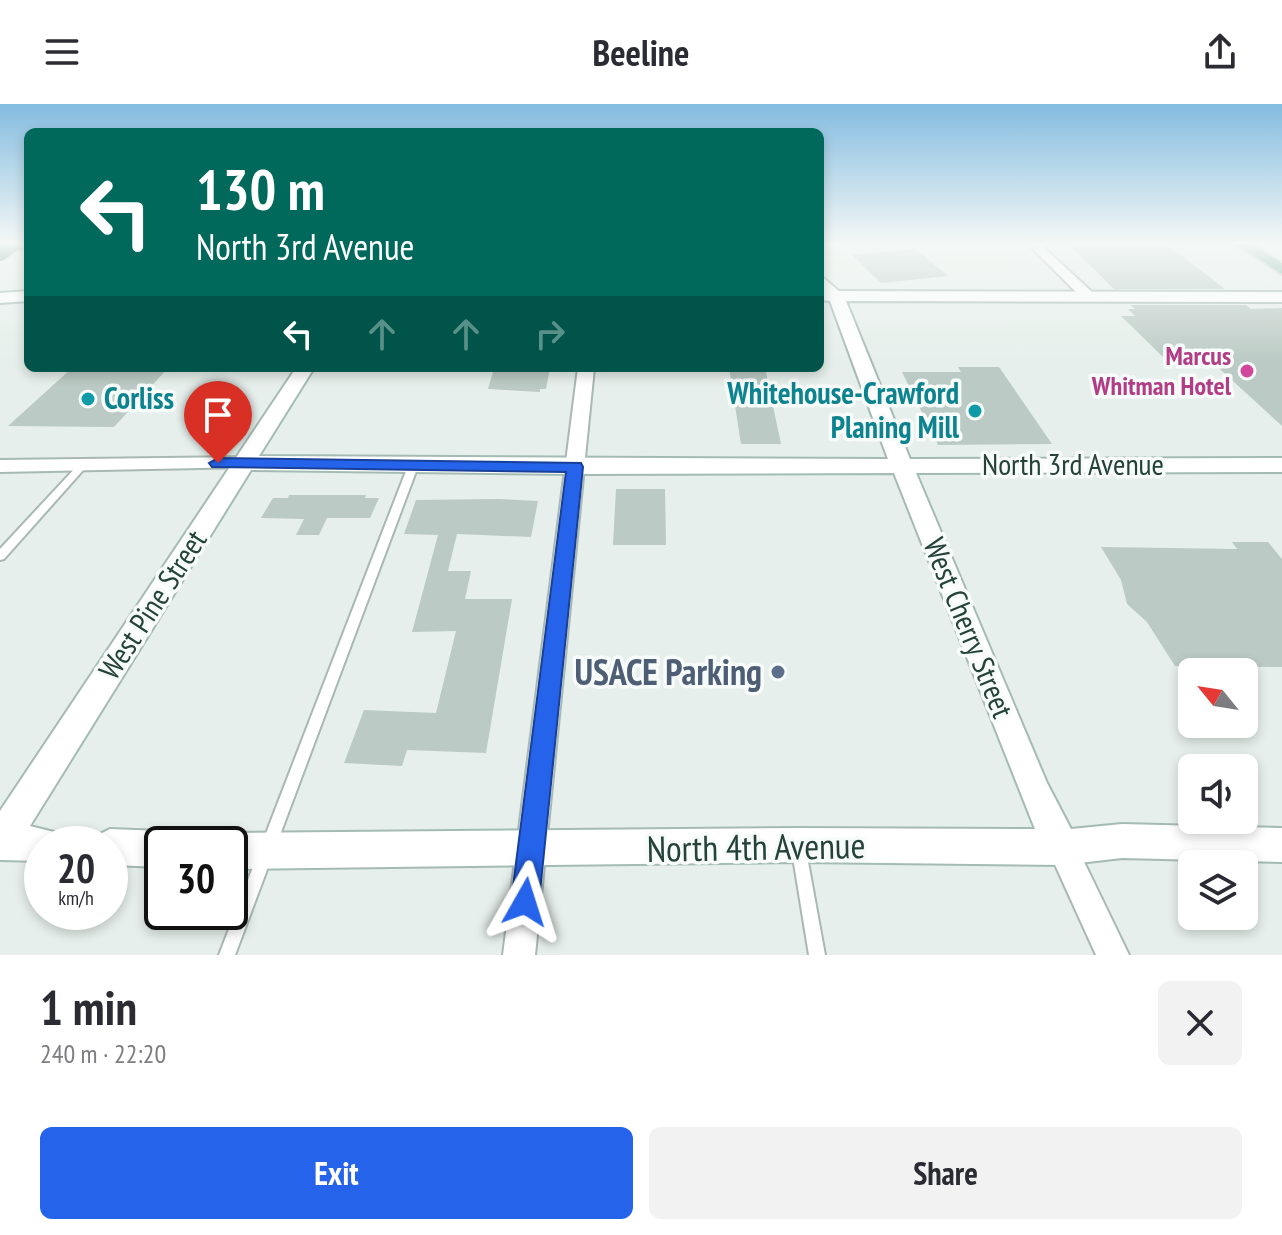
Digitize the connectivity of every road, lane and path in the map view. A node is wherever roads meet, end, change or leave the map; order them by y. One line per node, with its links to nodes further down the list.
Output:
1 (1074, 283): 4 (street)
2 (24, 296): 6 (street)
3 (828, 296): 4 (street); 10 (street, West Cherry Street)
4 (1088, 296): 5 (street)
5 (1282, 297)
6 (0, 298)
7 (302, 372): 9 (street, West Pine Street)
8 (586, 372): 15 (street)
9 (245, 463): 13 (street, North 3rd Avenue); 14 (street, North 3rd Avenue); 17 (street, West Pine Street)
10 (902, 465): 11 (street, North 3rd Avenue); 15 (street, North 3rd Avenue); 21 (street, West Cherry Street)
11 (1282, 465)
12 (0, 466): 13 (street, North 3rd Avenue)
13 (82, 466): 16 (lane)
14 (413, 466): 15 (street, North 3rd Avenue); 24 (lane)
15 (575, 467): 22 (street)
16 (0, 556)
17 (0, 842): 18 (street)
18 (24, 843)
19 (798, 845): 21 (street, North 4th Avenue); 22 (street, North 4th Avenue); 27 (lane)
20 (1282, 845): 21 (street, North 4th Avenue)
21 (1062, 847): 28 (street, West Cherry Street)
22 (531, 850): 24 (street, North 4th Avenue); 26 (street)
23 (248, 852): 24 (street, North 4th Avenue)
24 (266, 852): 25 (lane)
25 (227, 955)
26 (519, 955)
27 (817, 955)
28 (1113, 955)

